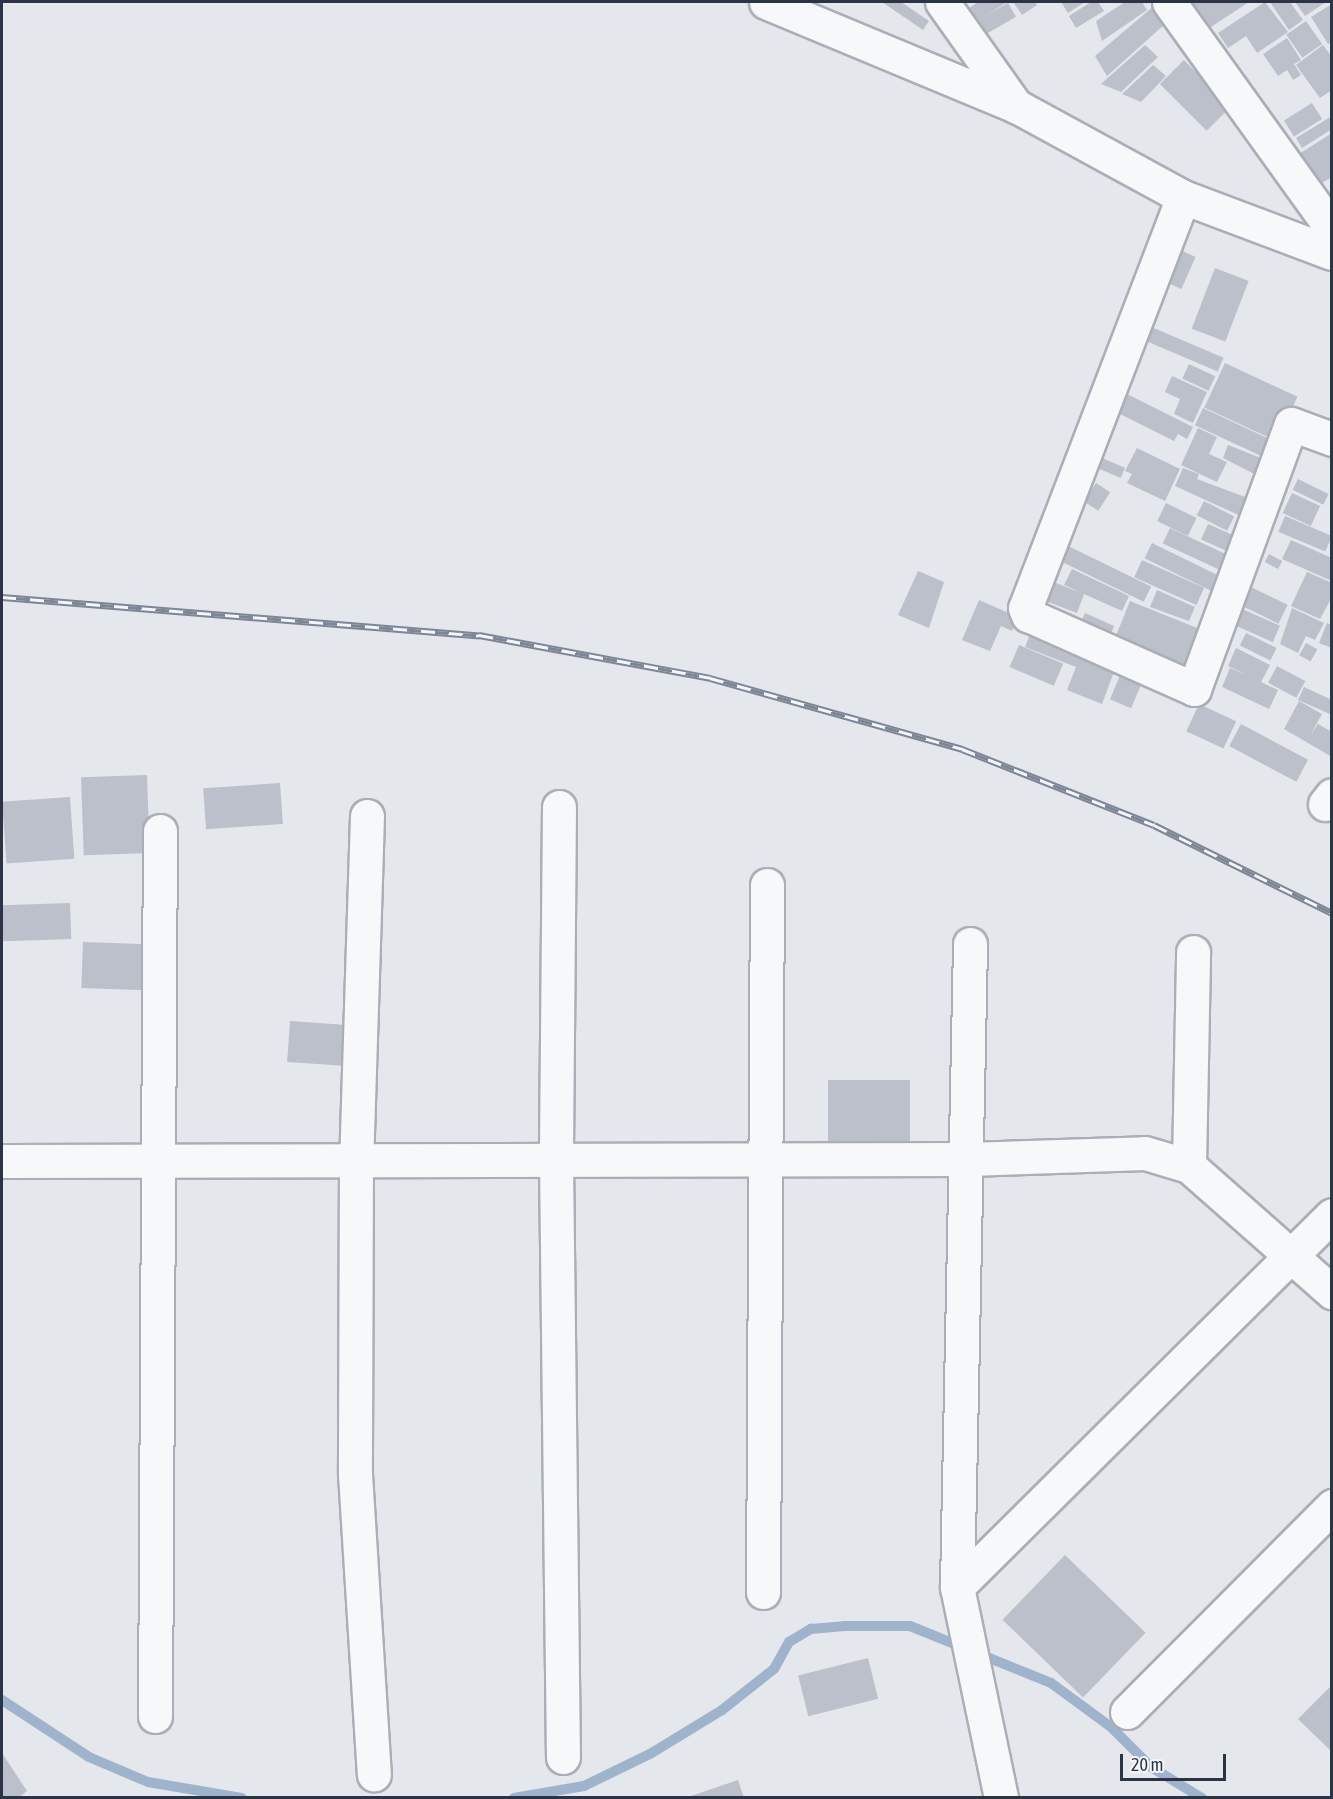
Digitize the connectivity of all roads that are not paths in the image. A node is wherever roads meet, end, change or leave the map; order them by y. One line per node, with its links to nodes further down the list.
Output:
1 (766, 2): 4 (street)
2 (942, 2): 4 (street)
3 (1169, 2): 6 (street)
4 (1016, 106): 5 (street)
5 (1183, 197): 7 (street); 8 (street)
6 (1332, 229)
7 (1332, 252)
8 (1332, 439)
9 (559, 807): 18 (street)
10 (367, 816): 20 (street)
11 (160, 831): 19 (street)
12 (767, 885): 16 (street)
13 (970, 944): 15 (street)
14 (1192, 952): 21 (street)
15 (968, 1159): 16 (street); 21 (street); 26 (street)
16 (769, 1160): 18 (street); 27 (street)
17 (2, 1161): 19 (street)
18 (556, 1161): 20 (street); 30 (street)
19 (156, 1162): 20 (street); 29 (street)
20 (356, 1162): 31 (street)
21 (1189, 1166): 23 (street)
22 (1332, 1215): 23 (street)
23 (1296, 1256): 24 (street); 26 (street)
24 (1332, 1292)
25 (1332, 1506): 28 (street)
26 (957, 1587): 32 (street)
27 (763, 1592)
28 (1127, 1712)
29 (155, 1716)
30 (563, 1757)
31 (374, 1774)
32 (1001, 1797)

